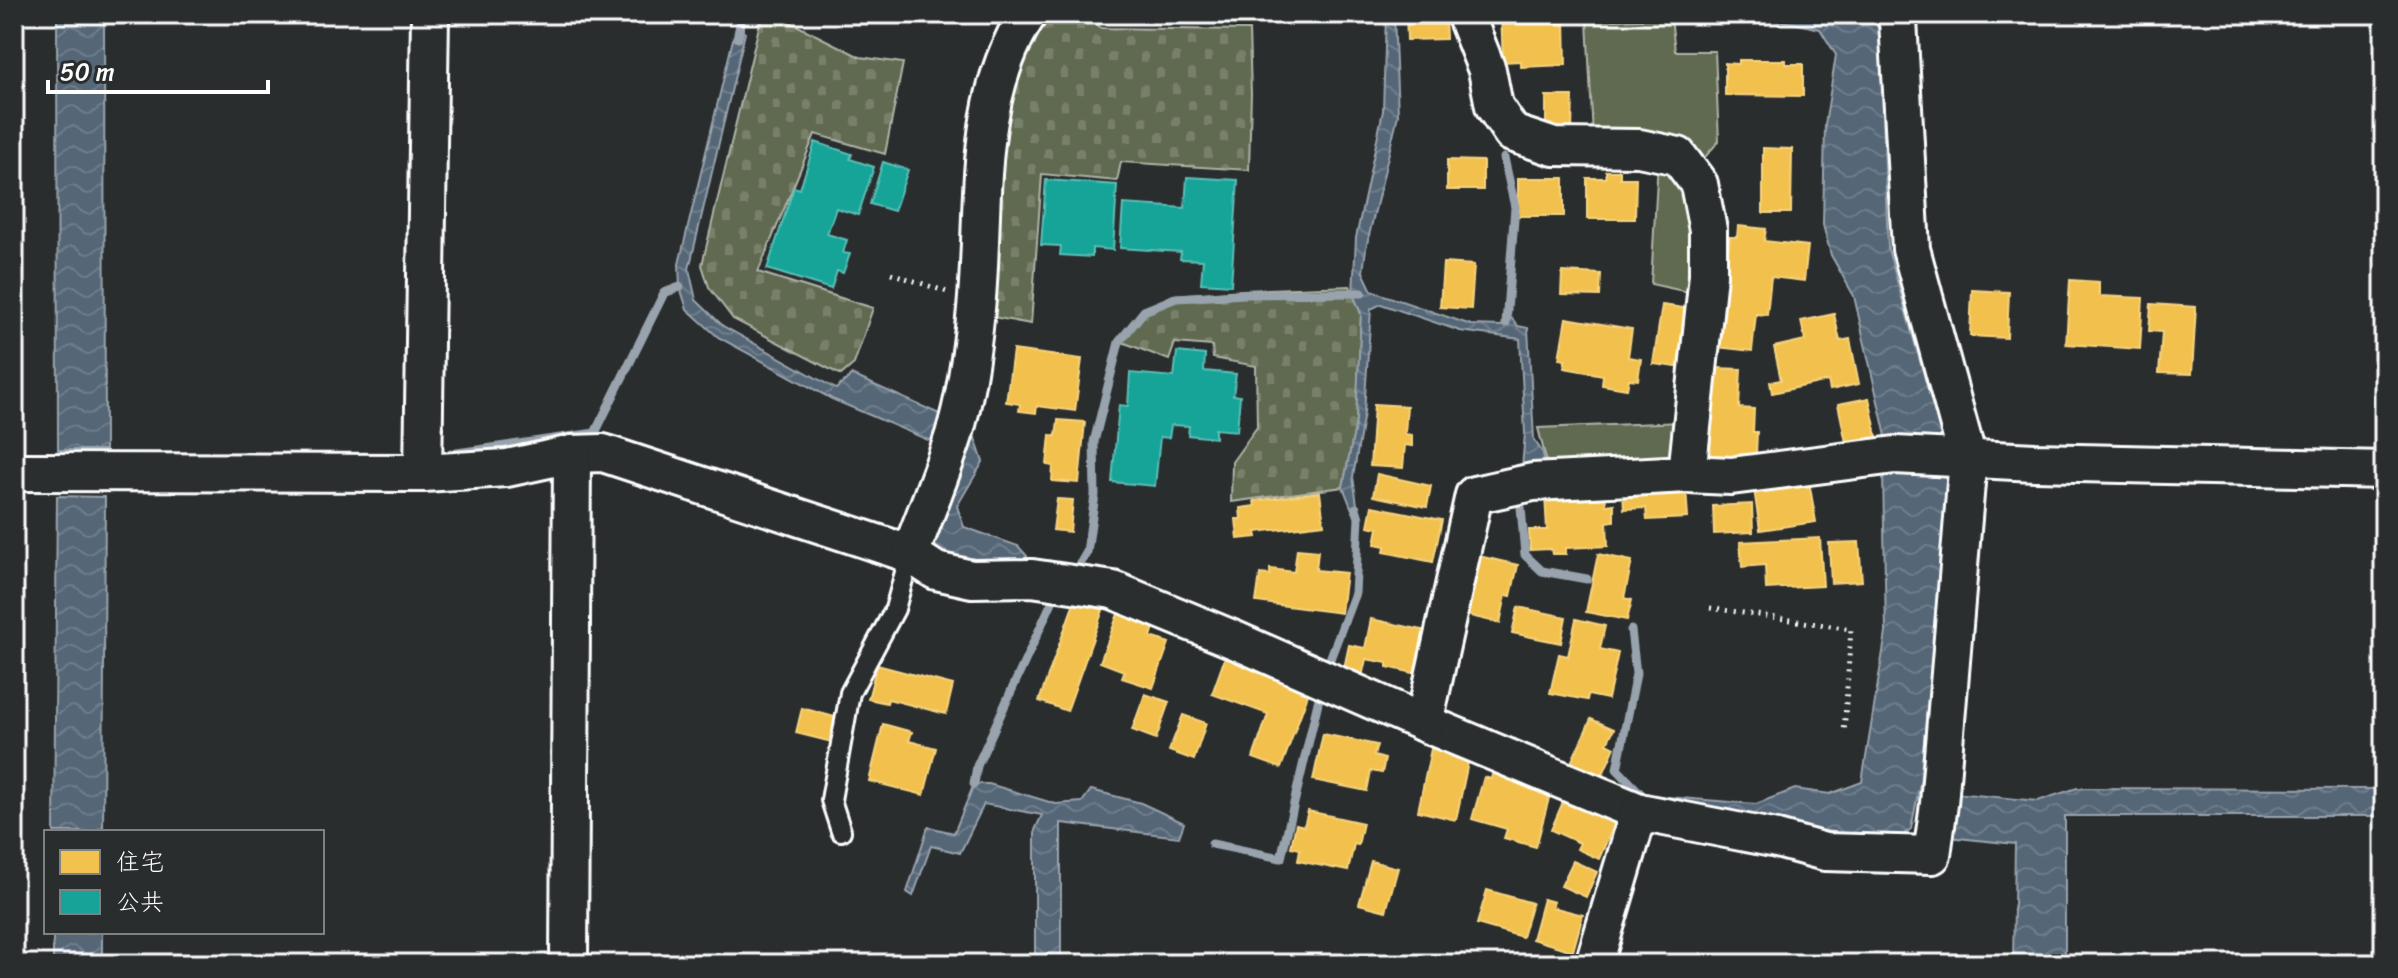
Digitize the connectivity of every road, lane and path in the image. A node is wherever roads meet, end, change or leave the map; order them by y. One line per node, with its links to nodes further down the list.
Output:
1 (430, 14): 11 (street)
2 (1028, 14): 6 (street)
3 (1465, 14): 12 (street)
4 (1894, 14): 8 (street)
5 (891, 273): 6 (path)
6 (976, 308): 13 (street)
7 (572, 454): 11 (street); 13 (street); 19 (street)
8 (1968, 459): 9 (street); 12 (street); 17 (street)
9 (2384, 470)
10 (14, 472): 11 (street)
11 (423, 473)
12 (1687, 474): 15 (street)
13 (910, 554): 15 (street); 18 (lane)
14 (1710, 608): 16 (path)
15 (1424, 723): 17 (street)
16 (1844, 733)
17 (1639, 812): 20 (street)
18 (841, 831)
19 (569, 964)
20 (1594, 964)

